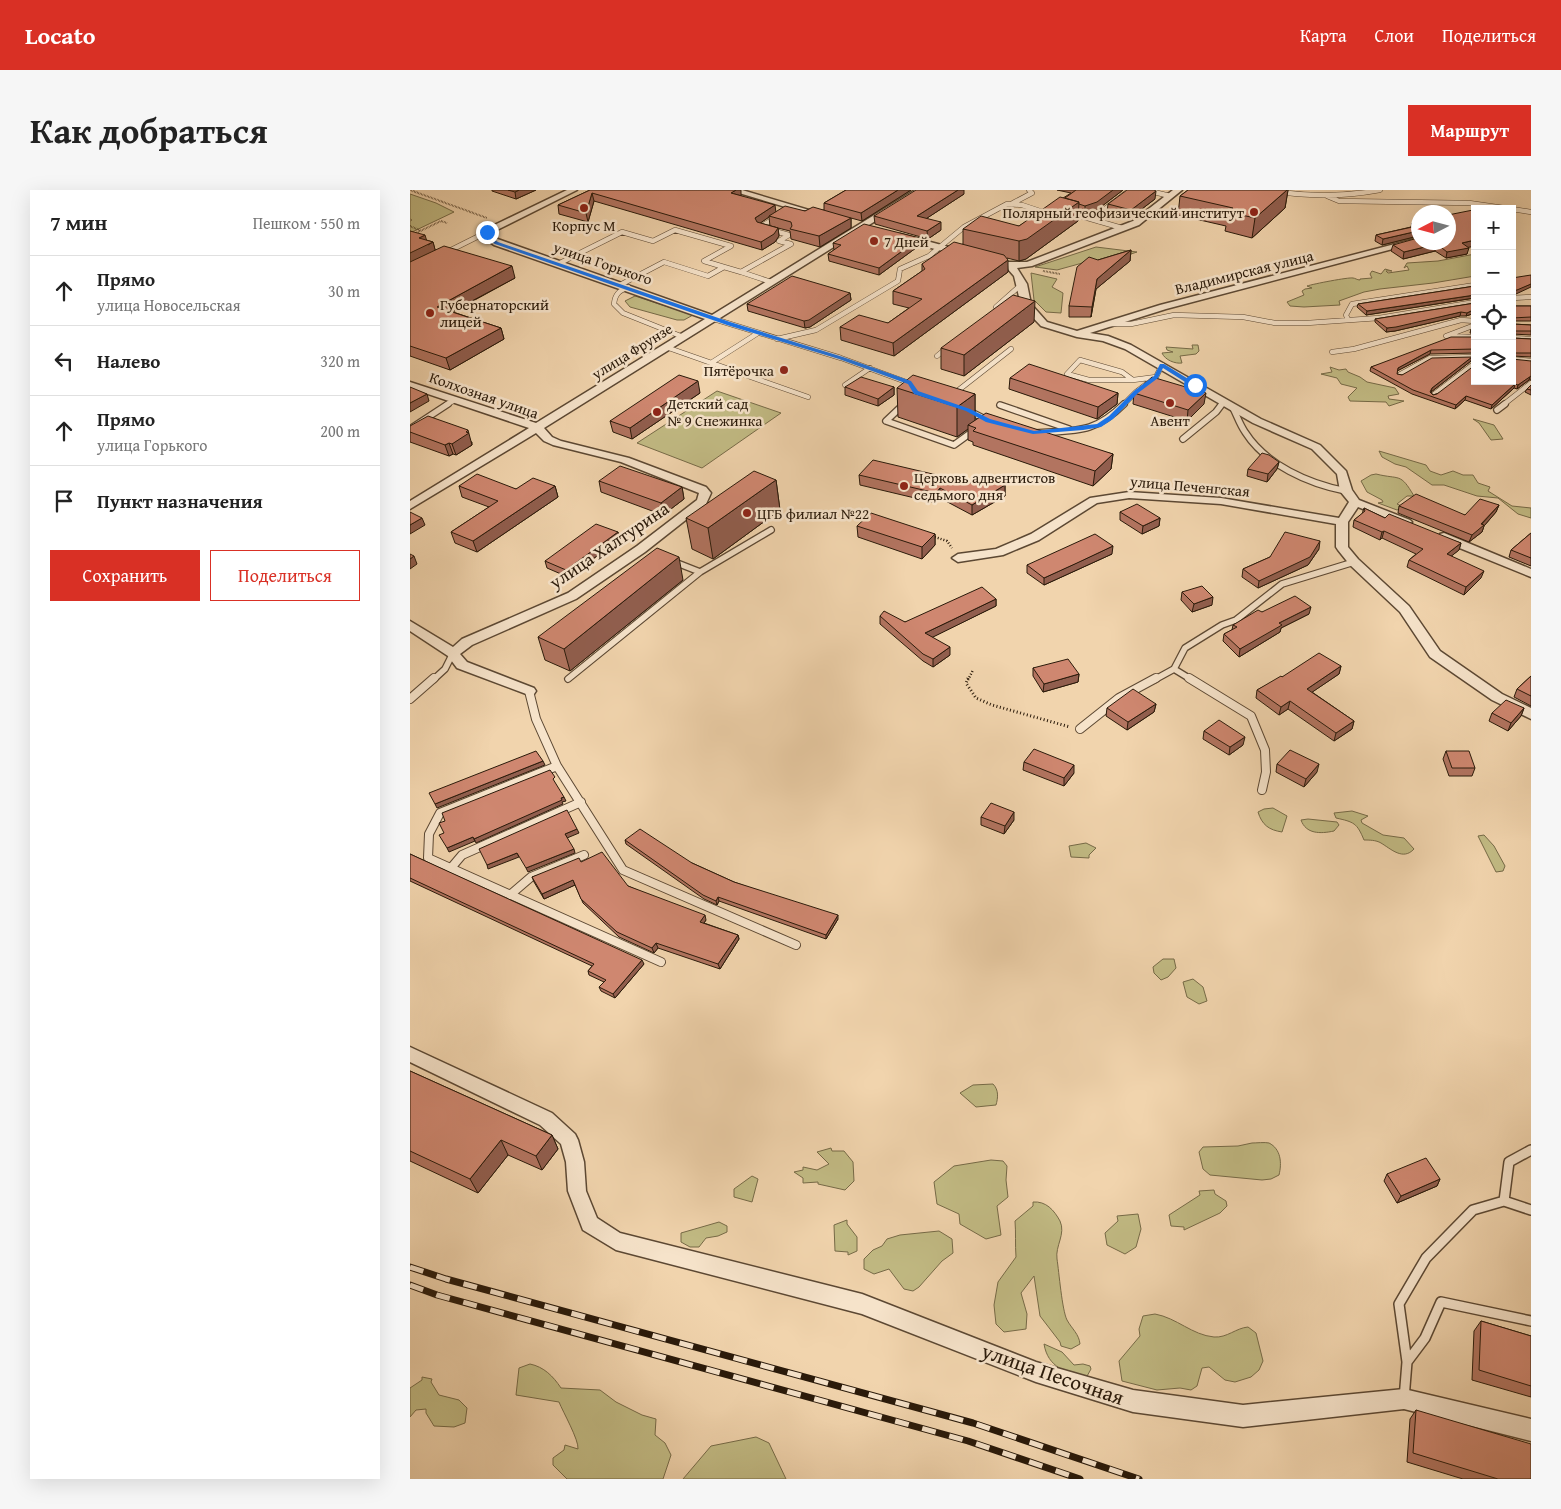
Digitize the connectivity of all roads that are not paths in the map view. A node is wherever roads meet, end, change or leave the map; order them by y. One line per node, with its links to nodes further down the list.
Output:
1 (573, 190): 24 (street)
2 (733, 190): 14 (street)
3 (921, 190): 21 (street, улица Фрунзе)
4 (1029, 190): 12 (lane)
5 (1130, 190): 18 (lane)
6 (1146, 190): 10 (lane)
7 (1178, 190): 10 (street)
8 (1267, 190): 11 (lane)
9 (1380, 190): 11 (lane)
10 (1170, 196): 23 (street)
11 (1327, 196): 13 (lane)
12 (1013, 203): 20 (lane); 22 (lane)
13 (1483, 205)
14 (794, 207): 19 (street); 32 (lane)
15 (1516, 210): 16 (lane)
16 (1531, 212)
17 (1067, 213): 18 (lane)
18 (1086, 217): 23 (lane)
19 (833, 218)
20 (1038, 218)
21 (857, 225): 27 (street); 33 (street, улица Фрунзе)
22 (964, 228): 25 (lane); 27 (lane)
23 (1122, 228): 34 (street)
24 (487, 232): 28 (lane); 30 (street, улица Горького)
25 (982, 232)
26 (1411, 242): 47 (street, Владимирская улица)
27 (942, 248): 29 (street); 54 (lane)
28 (444, 254)
29 (970, 255)
30 (558, 264): 31 (lane); 35 (street, улица Горького)
31 (724, 267): 32 (lane); 35 (lane)
32 (741, 272): 33 (lane)
33 (771, 282): 44 (street, улица Фрунзе)
34 (1022, 284): 43 (lane); 50 (street)
35 (624, 286): 44 (street, улица Горького); 51 (lane)
36 (1471, 286): 45 (lane)
37 (1531, 293): 38 (lane)
38 (1529, 297): 39 (lane)
39 (1516, 298)
40 (1468, 303): 41 (lane); 42 (lane); 45 (lane)
41 (1471, 303)
42 (1471, 306)
43 (990, 313)
44 (714, 319): 49 (lane); 51 (street, улица Фрунзе)
45 (1348, 320): 47 (lane)
46 (1471, 321): 59 (lane)
47 (1108, 324): 50 (street, Владимирская улица)
48 (1471, 327): 52 (lane)
49 (758, 333): 54 (lane); 64 (lane)
50 (1077, 334): 65 (street)
51 (684, 337): 57 (street, улица Фрунзе)
52 (1471, 337)
53 (1516, 338): 55 (lane)
54 (775, 339): 67 (lane)
55 (1531, 339)
56 (952, 344): 60 (lane)
57 (666, 347): 64 (lane); 89 (street, улица Фрунзе)
58 (1011, 349): 80 (lane)
59 (1332, 352)
60 (937, 356)
61 (1471, 357): 68 (lane)
62 (1516, 359): 63 (lane)
63 (1531, 360)
64 (711, 363): 76 (lane)
65 (1162, 365): 69 (lane); 82 (street)
66 (1471, 366): 75 (lane)
67 (870, 368): 73 (lane); 74 (lane)
68 (1398, 375)
69 (1156, 377): 70 (lane); 81 (lane)
70 (1132, 380): 70 (lane)
71 (1531, 382): 86 (lane)
72 (410, 385): 79 (street, Колхозная улица)
73 (845, 385)
74 (916, 392)
75 (1433, 395)
76 (808, 397)
77 (910, 398): 87 (lane)
78 (1118, 399): 81 (lane)
79 (453, 401): 89 (street, Колхозная улица); 90 (lane)
80 (944, 402)
81 (1127, 402): 91 (lane)
82 (1223, 402): 85 (street); 93 (lane)
83 (1000, 405): 91 (lane)
84 (960, 407): 87 (lane)
85 (1233, 408): 94 (lane); 94 (street)
86 (1497, 410)
87 (988, 420): 88 (lane)
88 (997, 423)
89 (536, 427): 95 (street, Колхозная улица); 97 (street, улица Фрунзе)
90 (410, 429)
91 (1071, 430): 92 (lane)
92 (1033, 433)
93 (1183, 439)
94 (1346, 491): 96 (street)
95 (702, 502): 106 (street, улица Халтурина)
96 (1355, 502): 98 (street); 104 (street)
97 (410, 506)
98 (1342, 522): 100 (street, улица Печенгская); 102 (street)
99 (771, 530): 103 (lane)
100 (958, 558)
101 (666, 559): 103 (lane)
102 (1354, 562): 107 (lane); 111 (street)
103 (700, 572): 108 (lane)
104 (1531, 573)
105 (410, 624): 106 (street)
106 (452, 653): 109 (street); 110 (lane)
107 (1174, 669): 112 (lane); 114 (lane)
108 (568, 679)
109 (528, 691): 113 (lane)
110 (410, 699)
111 (1531, 714)
112 (1080, 729)
113 (557, 766): 115 (lane); 117 (lane)
114 (1262, 790)
115 (581, 802): 117 (lane); 119 (lane)
116 (584, 855): 118 (lane)
117 (451, 868): 118 (lane)
118 (510, 895): 120 (lane)
119 (796, 945)
120 (661, 962)
121 (410, 1054): 127 (street, улица Песочная)
122 (1531, 1150): 123 (lane)
123 (1504, 1201): 124 (lane); 126 (lane)
124 (1531, 1210)
125 (1531, 1320): 126 (lane)
126 (1407, 1362): 127 (lane)
127 (1404, 1399): 128 (street, улица Песочная)
128 (1531, 1430)

